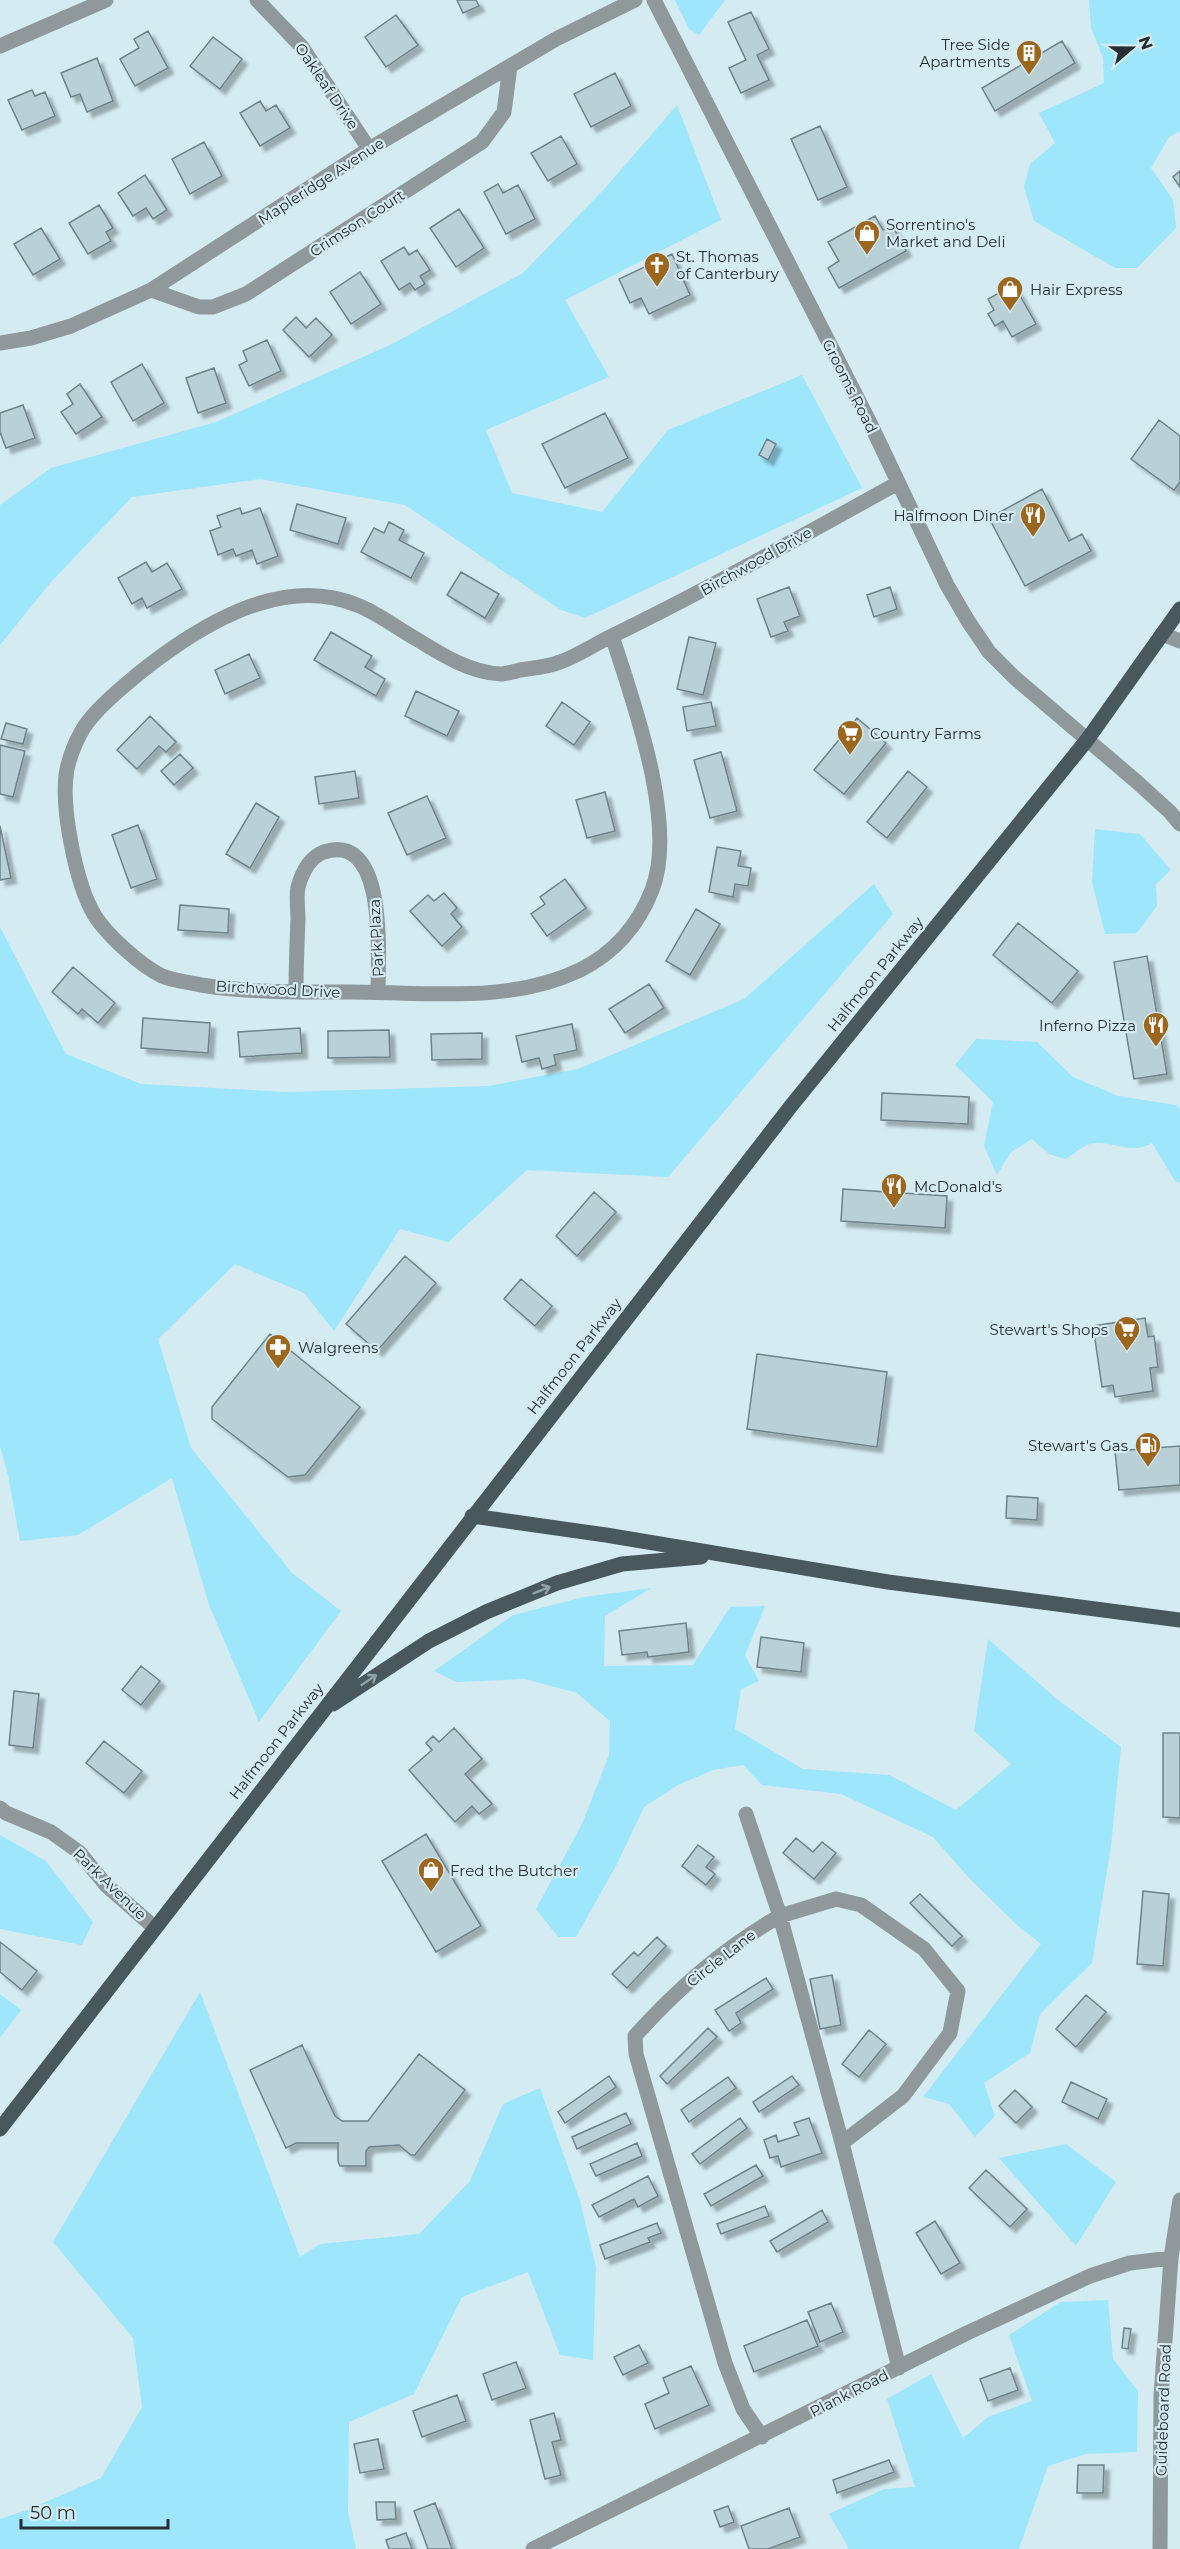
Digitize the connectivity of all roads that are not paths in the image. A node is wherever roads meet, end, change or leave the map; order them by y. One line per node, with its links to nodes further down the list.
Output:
1 (106, 0): 5 (street)
2 (256, 0): 7 (street, Oakleaf Drive)
3 (635, 0): 6 (street, Mapleridge Avenue)
4 (654, 0): 10 (street, Grooms Road)
5 (0, 46)
6 (510, 66): 7 (street, Mapleridge Avenue); 8 (street, Crimson Court)
7 (369, 149): 8 (street, Mapleridge Avenue)
8 (152, 290): 9 (street, Mapleridge Avenue)
9 (0, 343)
10 (898, 483): 13 (street, Birchwood Drive); 15 (street, Grooms Road)
11 (1180, 609): 12 (main road, Halfmoon Parkway)
12 (1162, 634): 14 (street); 15 (main road, Halfmoon Parkway)
13 (612, 636): 17 (street, Birchwood Drive); 18 (street, Birchwood Drive)
14 (1180, 641)
15 (1087, 740): 16 (street); 19 (main road, Halfmoon Parkway)
16 (1180, 824)
17 (296, 992): 18 (street, Birchwood Drive); 18 (street, Park Plaza)
18 (378, 992)
19 (472, 1516): 20 (main road); 22 (main road, Halfmoon Parkway)
20 (721, 1555): 21 (main road); 22 (main road, one-way to 20)
21 (1180, 1620)
22 (321, 1712): 26 (main road, Halfmoon Parkway)
23 (0, 1808): 26 (street, Park Avenue)
24 (746, 1814): 25 (street)
25 (780, 1916): 28 (street); 28 (street); 32 (street, Circle Lane)
26 (155, 1928): 27 (main road, Halfmoon Parkway)
27 (0, 2129)
28 (842, 2143): 31 (street)
29 (1180, 2200): 30 (street, Guideboard Road)
30 (1171, 2258): 31 (street, Plank Road); 34 (street, Guideboard Road)
31 (898, 2368): 32 (street, Plank Road)
32 (762, 2437): 33 (street, Plank Road)
33 (533, 2549)
34 (1160, 2549)

